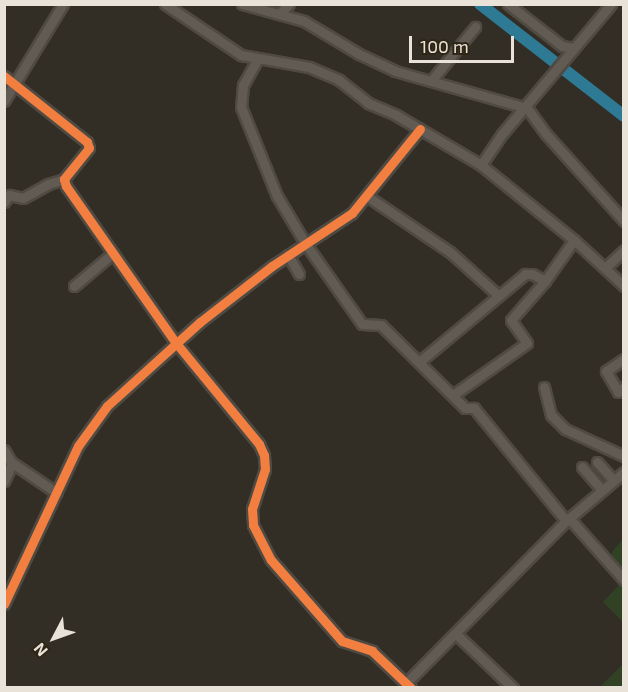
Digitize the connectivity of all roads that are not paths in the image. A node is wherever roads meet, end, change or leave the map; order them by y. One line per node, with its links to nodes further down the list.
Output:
1 (63, 4): 14 (street)
2 (165, 4): 7 (street)
3 (242, 4): 8 (street)
4 (289, 4): 8 (street)
5 (508, 4): 10 (street)
6 (612, 4): 10 (street)
7 (176, 8): 11 (street)
8 (279, 14): 13 (street)
9 (475, 27): 13 (street)
10 (573, 48): 16 (street)
11 (257, 60): 17 (street); 24 (street)
12 (4, 76): 14 (street)
13 (431, 81): 16 (street)
14 (15, 84): 15 (street); 19 (street)
15 (4, 101)
16 (527, 108): 18 (street); 22 (street)
17 (420, 129): 18 (street); 20 (street)
18 (481, 165): 23 (street)
19 (64, 179): 21 (street); 26 (street)
20 (367, 196): 24 (street); 33 (street)
21 (4, 202)
22 (624, 221)
23 (574, 240): 28 (street); 30 (street)
24 (305, 243): 27 (street); 36 (street)
25 (624, 250): 28 (street)
26 (113, 253): 31 (street); 34 (street)
27 (288, 255): 29 (street); 34 (street)
28 (605, 268): 32 (street)
29 (299, 274)
30 (545, 281): 33 (street); 39 (street)
31 (74, 286)
32 (624, 286)
33 (498, 295): 36 (street)
34 (176, 343): 49 (street); 54 (street)
35 (624, 359): 38 (street)
36 (419, 362): 39 (street)
37 (544, 387): 41 (street)
38 (624, 387)
39 (453, 395): 50 (street)
40 (4, 450): 43 (street)
41 (624, 456)
42 (597, 462): 46 (street)
43 (10, 466): 47 (street); 49 (street)
44 (582, 467): 48 (street)
45 (624, 472): 46 (street)
46 (614, 480): 48 (street)
47 (4, 481)
48 (603, 490): 50 (street)
49 (57, 493): 52 (street)
50 (567, 519): 51 (street); 53 (street)
51 (624, 580)
52 (4, 604)
53 (456, 634): 54 (street); 55 (street)
54 (408, 685)
55 (513, 687)

